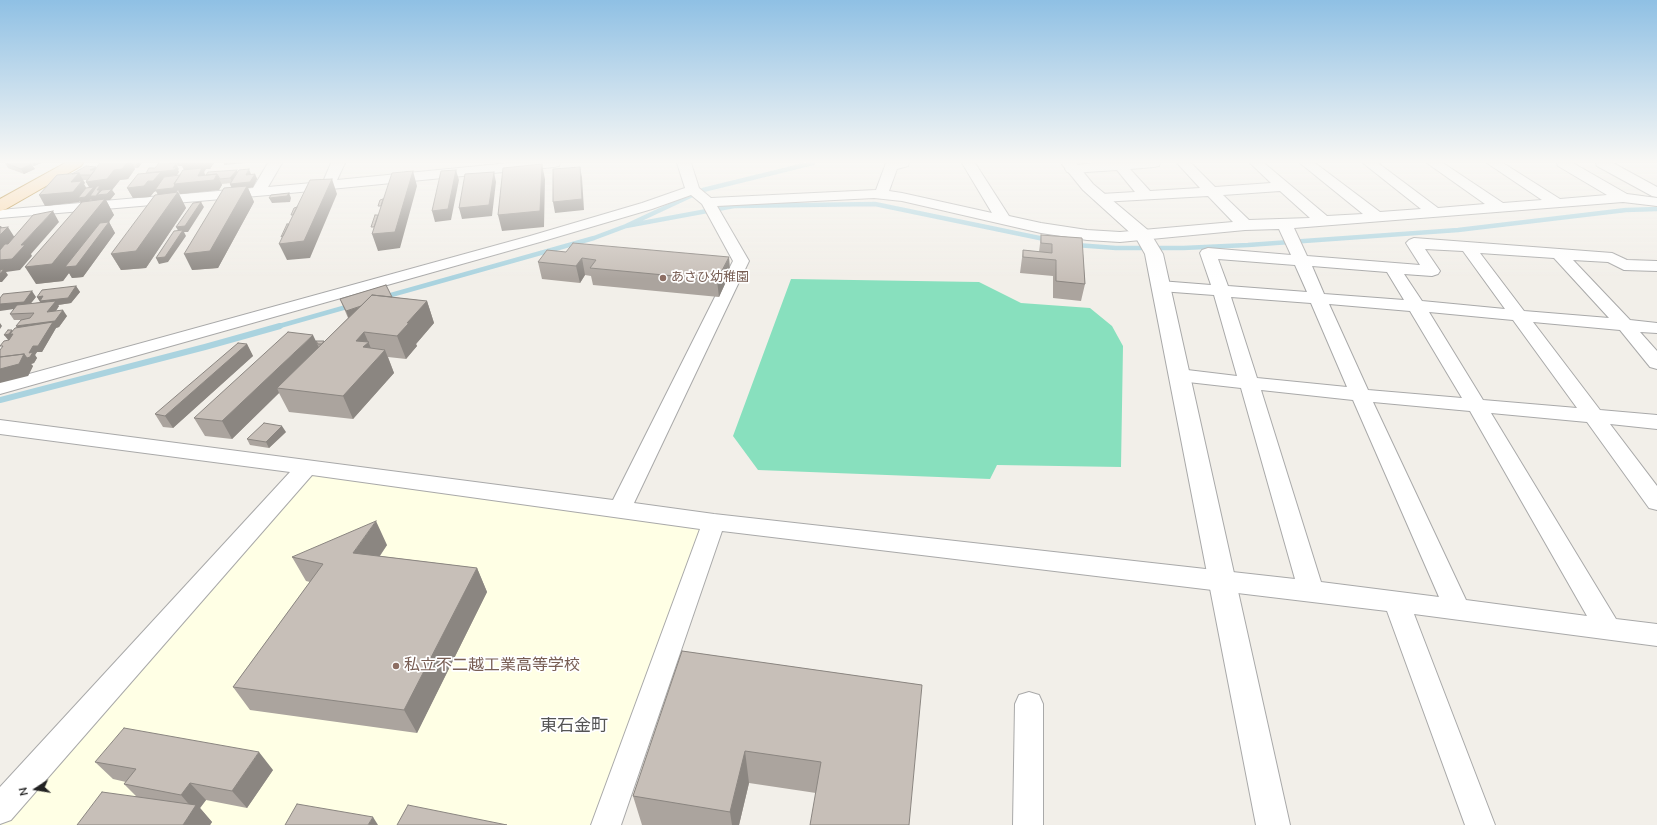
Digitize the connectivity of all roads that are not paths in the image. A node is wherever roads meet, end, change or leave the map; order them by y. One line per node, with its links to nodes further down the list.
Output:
1 (140, 202): 17 (street)
2 (661, 202): 39 (street)
3 (708, 202): 4 (street); 47 (street)
4 (716, 202)
5 (922, 202): 19 (street)
6 (991, 202): 19 (street)
7 (1105, 202): 23 (street)
8 (1222, 202): 22 (street)
9 (1300, 202): 20 (street)
10 (1357, 202): 18 (street)
11 (1421, 202): 16 (street)
12 (1491, 202): 15 (street)
13 (1577, 202): 14 (street)
14 (1557, 203): 15 (street)
15 (1499, 207): 16 (street)
16 (1436, 213): 18 (street)
17 (0, 214)
18 (1377, 217): 20 (street)
19 (1002, 219): 23 (street)
20 (1323, 221): 21 (street)
21 (1285, 224): 22 (street); 26 (street)
22 (1245, 225): 23 (street)
23 (1143, 235): 29 (street)
24 (1467, 246): 25 (street); 28 (street); 33 (street)
25 (1558, 253): 27 (street); 34 (street)
26 (1301, 260): 28 (street); 30 (street); 31 (street)
27 (1657, 266)
28 (1393, 269): 32 (street)
29 (1160, 286): 30 (street); 37 (street)
30 (1221, 290): 31 (street); 38 (street)
31 (1318, 298): 32 (street); 40 (street)
32 (1416, 306): 33 (street); 41 (street)
33 (1518, 315): 34 (street); 42 (street)
34 (1625, 325): 35 (street); 36 (street)
35 (1657, 328)
36 (1657, 363)
37 (1179, 376): 38 (street); 49 (street)
38 (1249, 383): 40 (street); 50 (street)
39 (0, 388)
40 (1360, 394): 41 (street); 52 (street)
41 (1475, 404): 42 (street); 53 (street)
42 (1592, 416): 43 (street); 46 (street)
43 (1657, 422)
44 (0, 427): 45 (street)
45 (307, 467): 47 (street); 56 (street)
46 (1657, 502)
47 (620, 510): 48 (street)
48 (714, 522): 49 (street); 57 (street)
49 (1223, 580): 50 (street); 59 (street)
50 (1311, 591): 51 (street)
51 (1396, 601): 52 (street); 60 (street)
52 (1457, 609): 53 (street)
53 (1608, 628): 54 (street)
54 (1657, 635)
55 (1029, 704): 58 (street)
56 (0, 809)
57 (606, 825)
58 (1028, 825)
59 (1273, 825)
60 (1480, 825)

